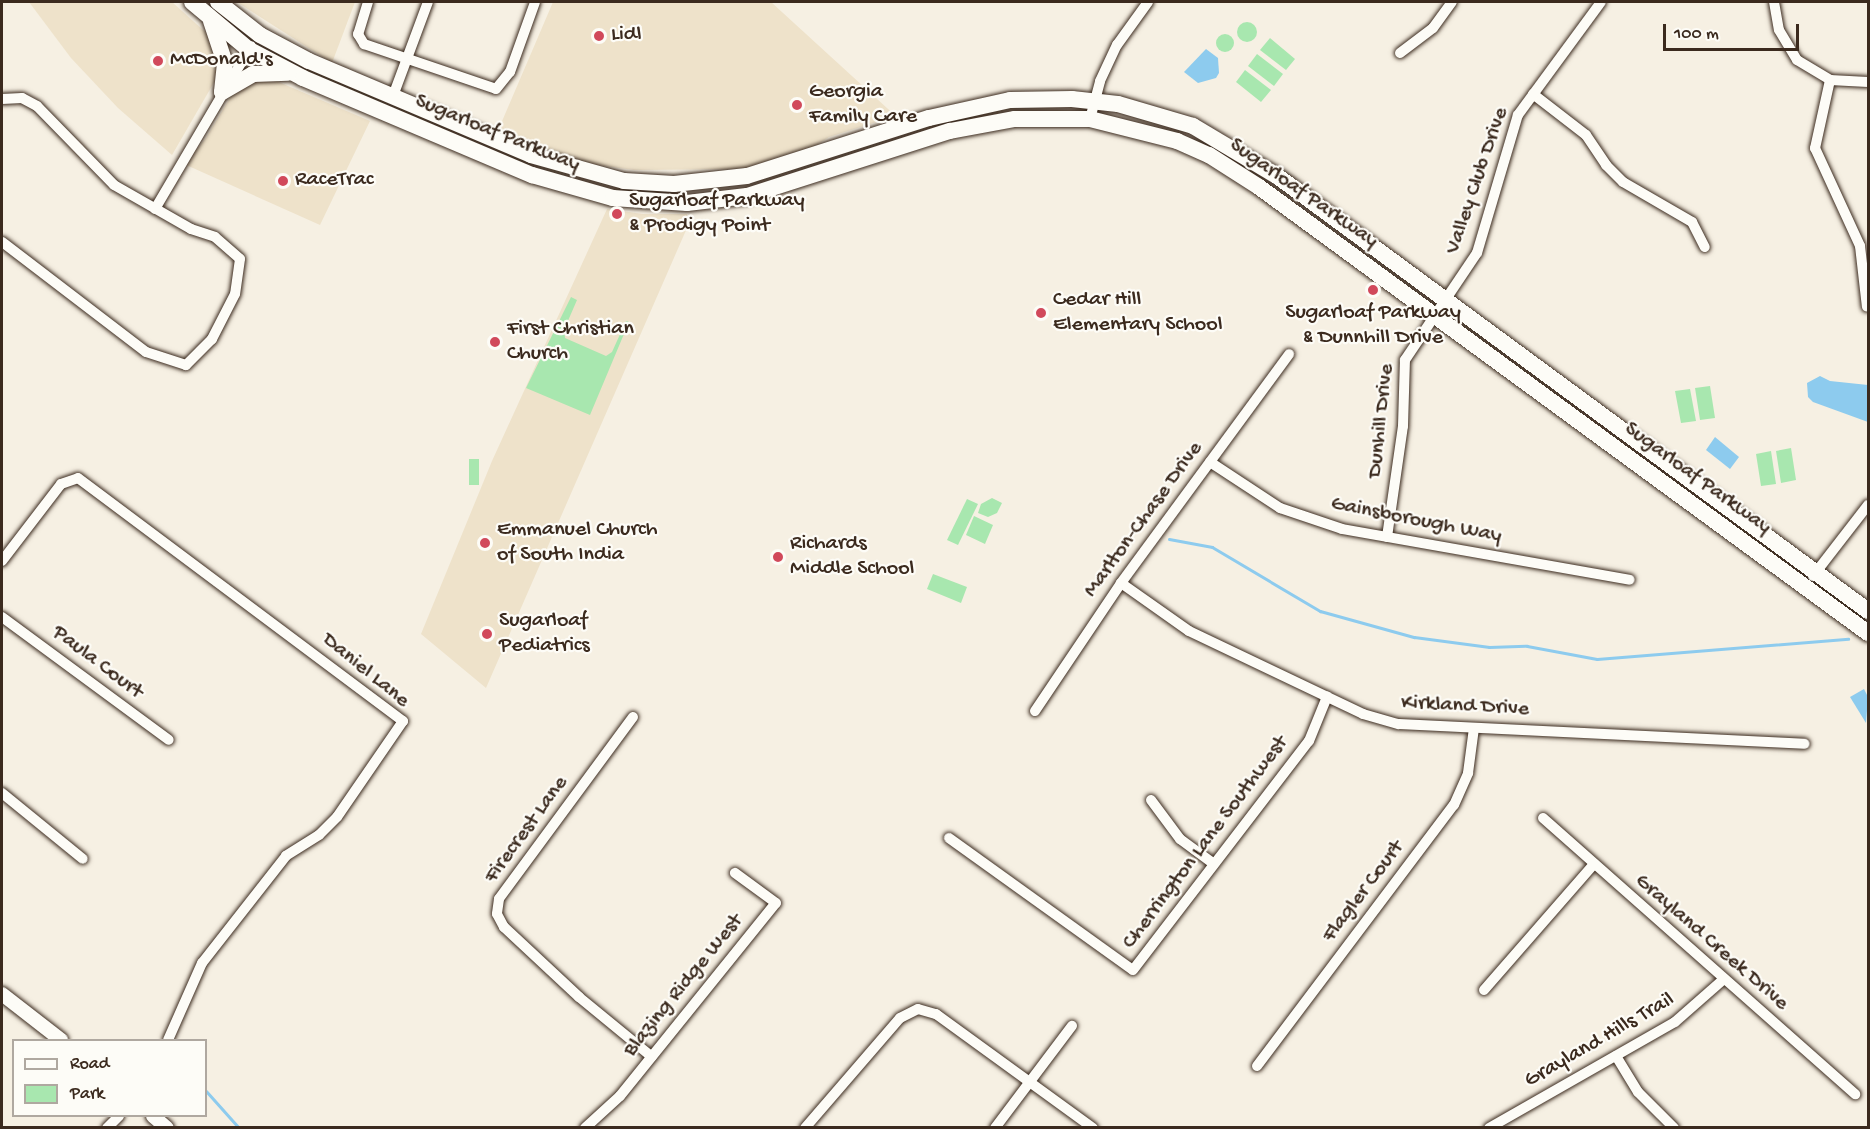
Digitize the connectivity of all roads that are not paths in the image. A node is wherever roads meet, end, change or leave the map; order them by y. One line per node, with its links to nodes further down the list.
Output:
1 (192, 2): 10 (main road, Sugarloaf Parkway)
2 (218, 2): 11 (main road, Sugarloaf Parkway)
3 (368, 2): 14 (street)
4 (428, 2): 14 (street)
5 (535, 2): 14 (street)
6 (1148, 2): 22 (street)
7 (1452, 2): 13 (street)
8 (1601, 2): 19 (street, Valley Club Drive)
9 (1774, 2): 16 (street)
10 (211, 20): 12 (main road, Sugarloaf Parkway); 18 (main road)
11 (260, 34): 12 (street); 20 (main road, Sugarloaf Parkway)
12 (248, 49): 15 (main road, Sugarloaf Parkway); 18 (street)
13 (1400, 53)
14 (408, 57): 20 (street)
15 (291, 73): 18 (main road); 23 (main road, Sugarloaf Parkway)
16 (1830, 80): 17 (street); 28 (street)
17 (1869, 82)
18 (222, 92): 24 (street)
19 (1533, 94): 26 (street); 27 (street, Valley Club Drive)
20 (393, 96): 22 (main road, Sugarloaf Parkway)
21 (2, 99): 24 (street)
22 (1096, 101): 23 (street); 27 (main road, Sugarloaf Parkway)
23 (1090, 119): 29 (main road, Sugarloaf Parkway)
24 (155, 209): 25 (street)
25 (2, 242)
26 (1705, 247)
27 (1446, 300): 29 (street, Valley Club Drive); 35 (main road, Sugarloaf Parkway)
28 (1867, 307)
29 (1434, 316): 33 (street, Dunhill Drive); 38 (main road, Sugarloaf Parkway)
30 (1289, 354): 31 (street, Marlton-Chase Drive)
31 (1210, 462): 33 (street, Gainsborough Way); 37 (street, Marlton-Chase Drive)
32 (1869, 505): 35 (street)
33 (1387, 537): 36 (street, Gainsborough Way)
34 (2, 561): 61 (street, Daniel Lane)
35 (1817, 571): 38 (street); 39 (main road, Sugarloaf Parkway)
36 (1630, 580)
37 (1121, 583): 42 (street, Kirkland Drive); 43 (street, Marlton-Chase Drive)
38 (1806, 585): 41 (main road, Sugarloaf Parkway)
39 (1869, 611)
40 (2, 616): 46 (street, Paula Court)
41 (1869, 633)
42 (1327, 697): 45 (street, Kirkland Drive); 53 (street, Cherrington Lane Southwest)
43 (1035, 711)
44 (633, 717): 63 (street, Firecrest Lane)
45 (1474, 728): 47 (street, Kirkland Drive); 64 (street, Flagler Court)
46 (169, 740)
47 (1805, 744)
48 (2, 793): 52 (street)
49 (1151, 800): 53 (street)
50 (1543, 818): 54 (street, Grayland Creek Drive)
51 (950, 838): 53 (street, Cherrington Lane Southwest)
52 (83, 859)
53 (1214, 864)
54 (1592, 866): 56 (street, Grayland Creek Drive); 57 (street)
55 (735, 873): 63 (street, Blazing Ridge West)
56 (1724, 979): 62 (street, Grayland Hills Trail); 66 (street, Grayland Creek Drive)
57 (1484, 990)
58 (2, 994): 60 (street)
59 (1072, 1026): 65 (street)
60 (58, 1039)
61 (169, 1039)
62 (1616, 1056): 69 (street, Grayland Hills Trail); 76 (street)
63 (652, 1057): 72 (street, Blazing Ridge West)
64 (1257, 1066)
65 (1030, 1082): 73 (street); 74 (street); 75 (street)
66 (1856, 1094)
67 (118, 1117): 70 (street)
68 (154, 1117): 71 (street)
69 (1490, 1127)
70 (107, 1128)
71 (167, 1128)
72 (585, 1128)
73 (805, 1128)
74 (995, 1128)
75 (1093, 1128)
76 (1674, 1128)

